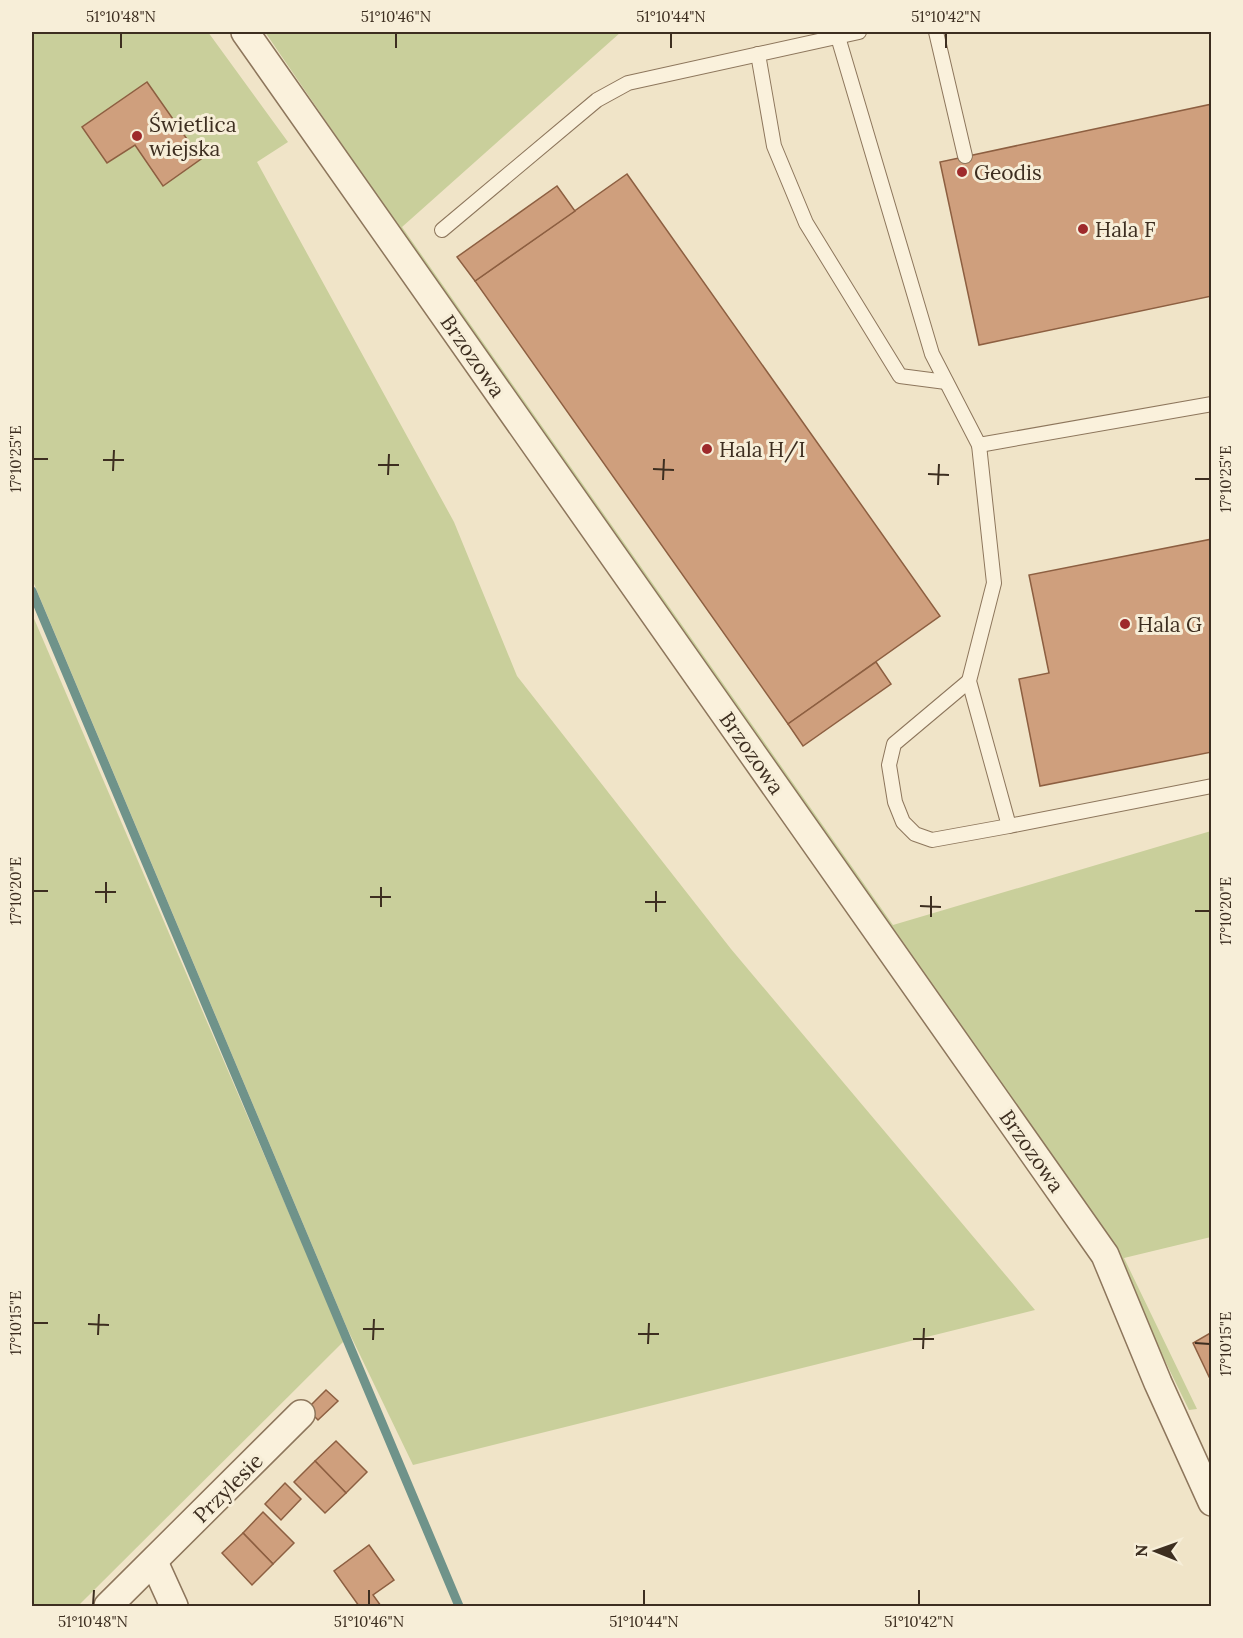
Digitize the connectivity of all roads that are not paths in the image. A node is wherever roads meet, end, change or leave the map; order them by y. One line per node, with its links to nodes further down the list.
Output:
1 (245, 32): 15 (street, Brzozowa)
2 (859, 32): 4 (lane)
3 (936, 32): 6 (lane)
4 (838, 37): 5 (lane); 8 (lane)
5 (758, 54): 7 (lane); 8 (lane)
6 (965, 156)
7 (442, 230)
8 (946, 382): 10 (lane)
9 (1212, 404): 10 (lane)
10 (979, 445): 11 (lane)
11 (969, 681): 13 (lane); 13 (lane)
12 (1212, 786): 13 (lane)
13 (1009, 826)
14 (301, 1414): 17 (street, Przylesie)
15 (1201, 1449): 16 (street, Brzozowa)
16 (1212, 1502)
17 (154, 1562): 18 (street, Przylesie); 19 (street)
18 (108, 1606)
19 (174, 1606)

